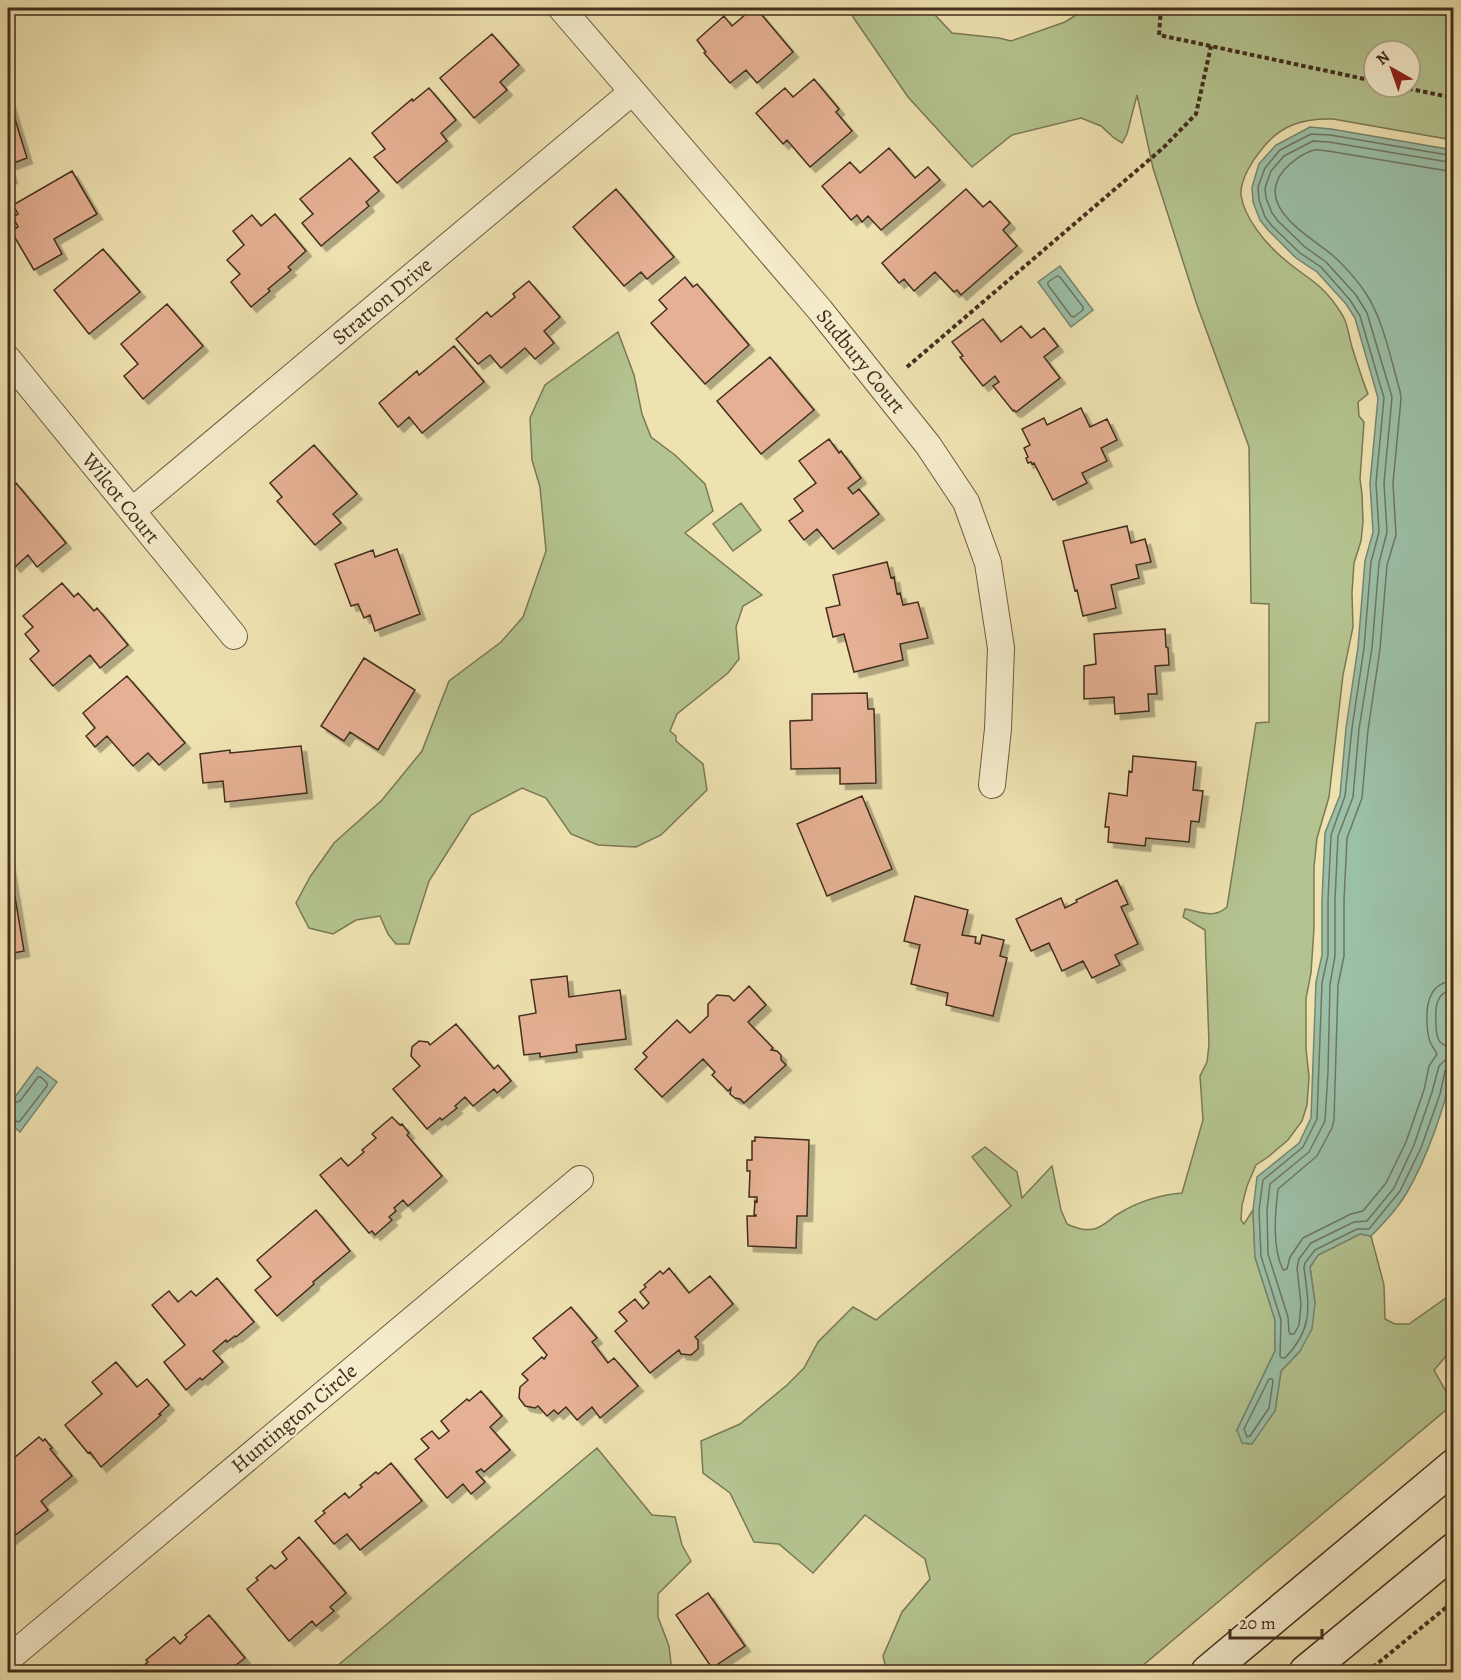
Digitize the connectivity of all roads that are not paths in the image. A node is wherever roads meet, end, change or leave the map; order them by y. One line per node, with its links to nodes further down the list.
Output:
1 (561, 8): 2 (street, Sudbury Court)
2 (632, 92): 4 (street, Stratton Drive); 6 (street, Sudbury Court)
3 (8, 359): 4 (street, Wilcot Court)
4 (132, 511): 5 (street, Wilcot Court)
5 (234, 636)
6 (992, 785)
7 (580, 1179): 10 (street, Huntington Circle)
8 (1454, 1466): 11 (street)
9 (1454, 1550): 12 (street)
10 (8, 1659)
11 (1208, 1672)
12 (1306, 1672)

